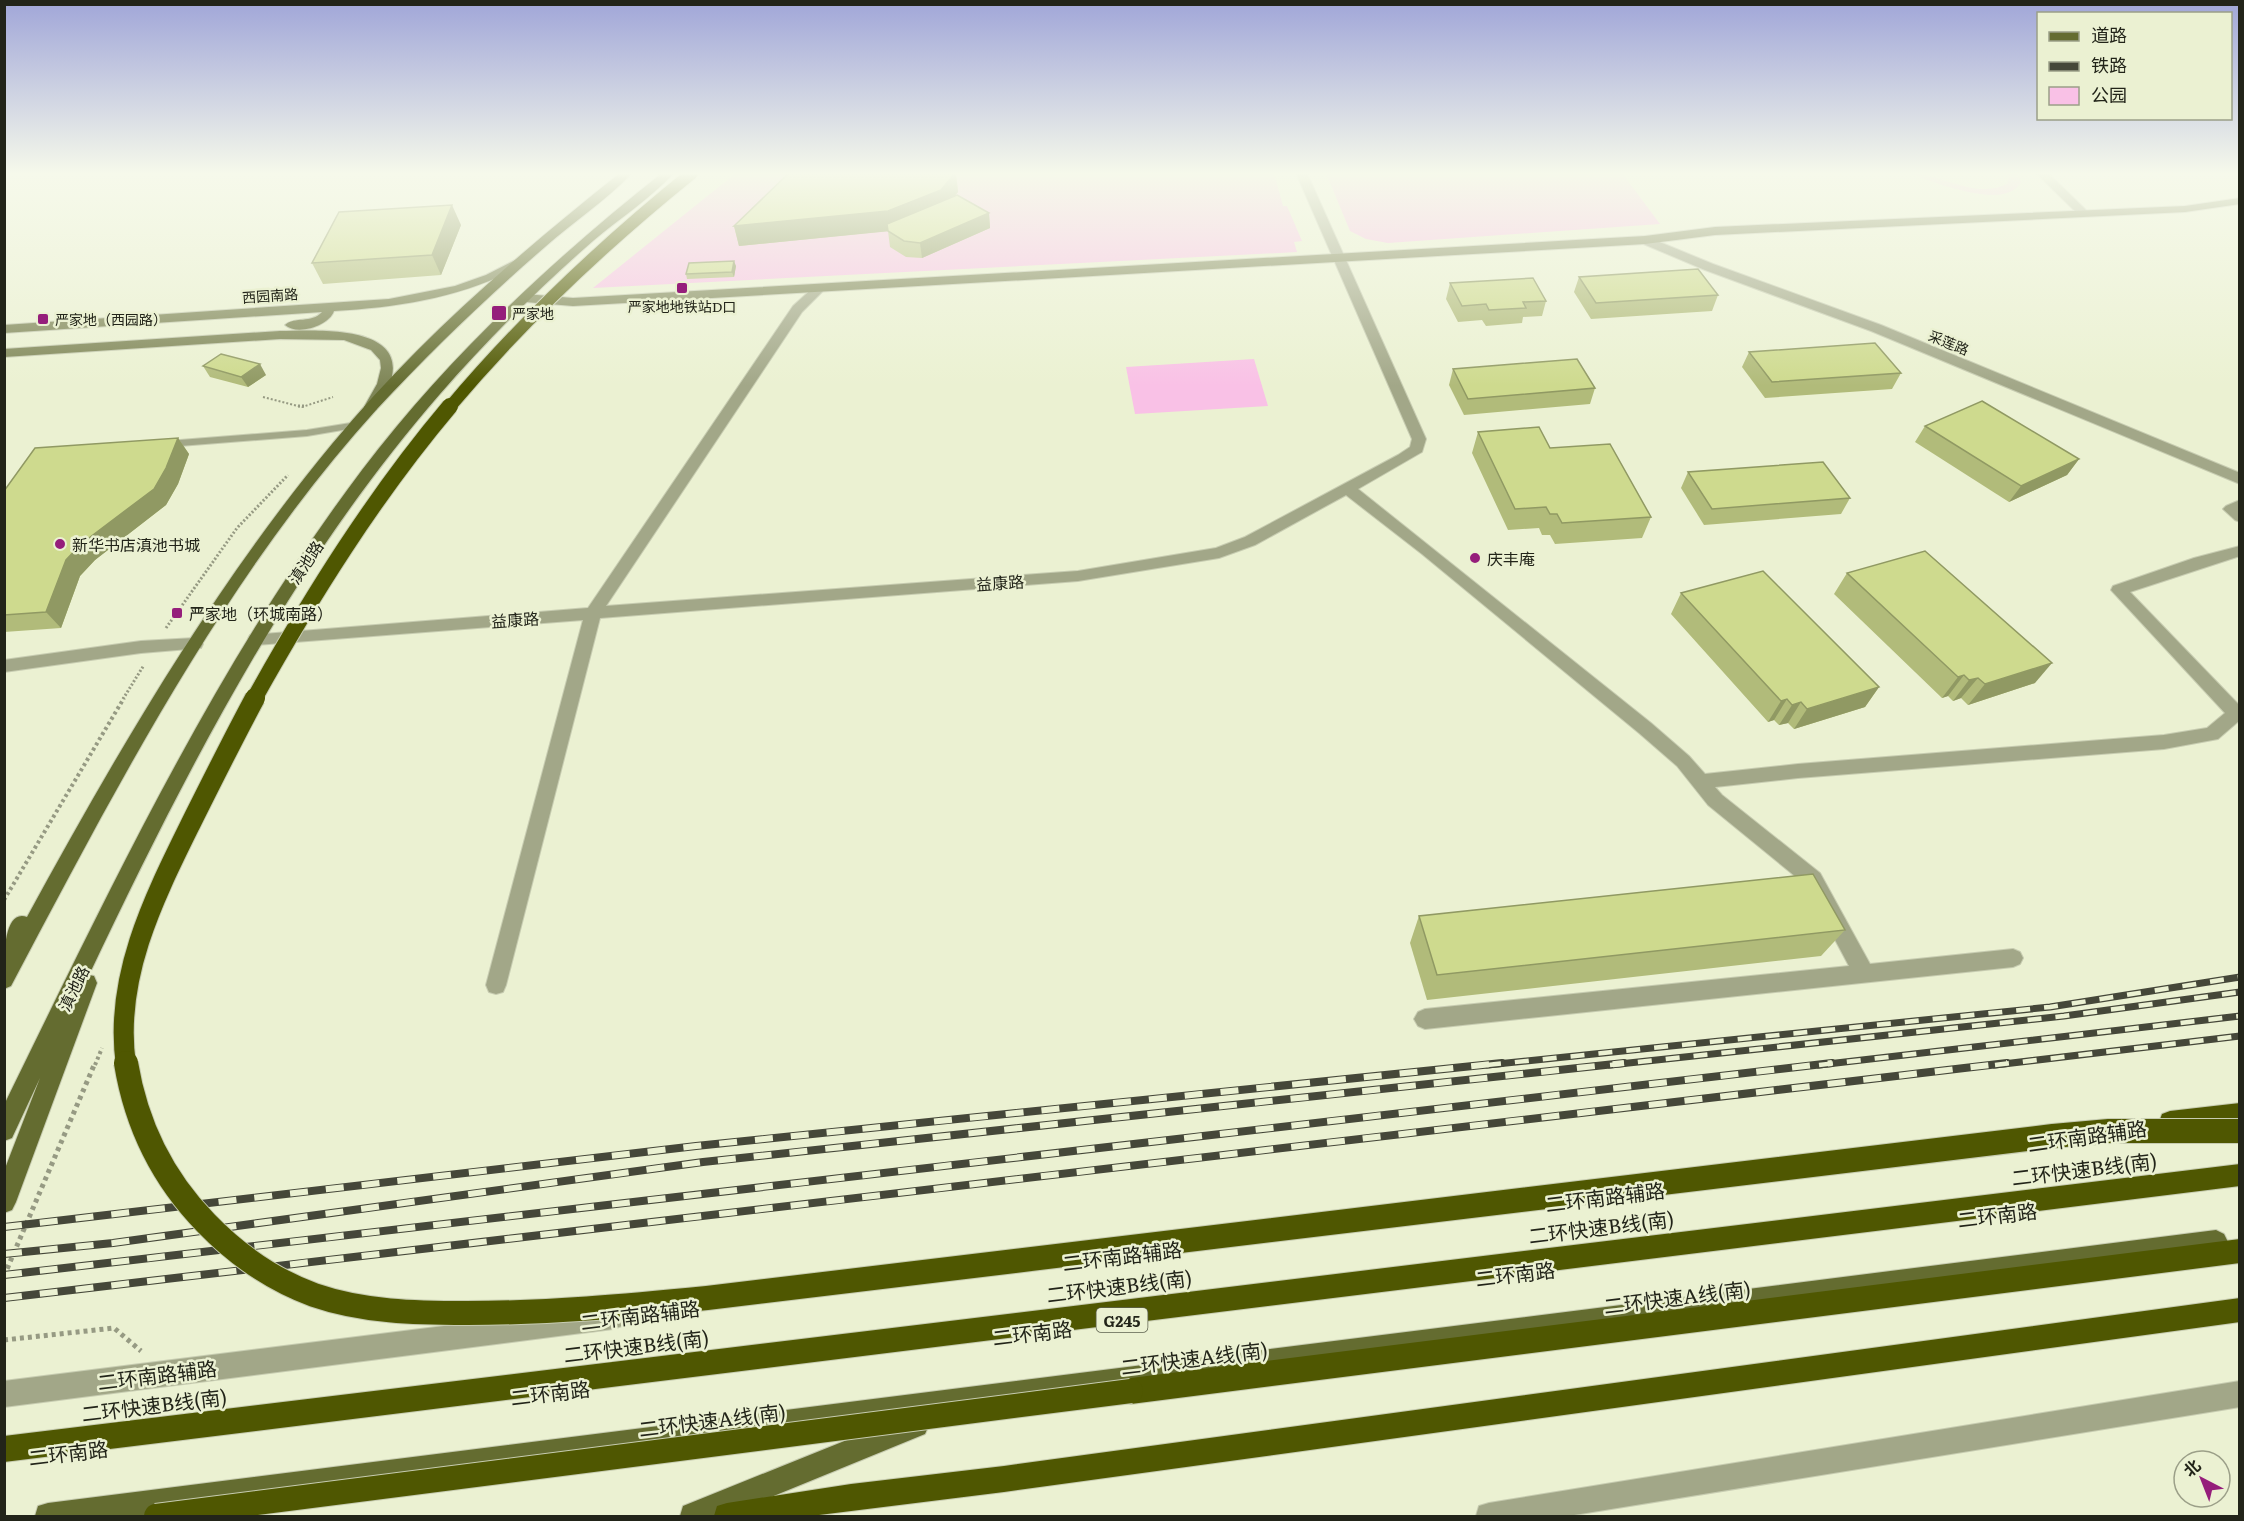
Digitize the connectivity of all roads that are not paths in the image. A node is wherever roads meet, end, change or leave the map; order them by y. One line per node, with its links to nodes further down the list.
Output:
1 (541, 244): 7 (main road)
2 (583, 244): 10 (main road, 滇池路)
3 (609, 244): 38 (highway, bridge)
4 (1331, 244): 8 (street, 益康路)
5 (1577, 244): 8 (street)
6 (1654, 244): 17 (street, 采莲路)
7 (528, 255): 11 (street, 西园南路); 15 (main road)
8 (1337, 258): 9 (street); 18 (street, 益康路)
9 (820, 288): 10 (street); 22 (street)
10 (525, 298): 23 (main road, 滇池路)
11 (320, 307): 12 (street, 西园南路); 13 (street)
12 (4, 328)
13 (171, 341): 14 (street); 15 (street)
14 (4, 353)
15 (357, 425): 16 (lane); 24 (main road)
16 (151, 445)
17 (2240, 479)
18 (1347, 488): 22 (street, 益康路); 26 (street)
19 (2240, 505): 20 (street)
20 (2240, 517)
21 (2240, 551): 26 (street)
22 (593, 613): 23 (street, 益康路); 33 (street)
23 (256, 639): 27 (main road, 滇池路)
24 (195, 644): 25 (street); 28 (main road)
25 (4, 666)
26 (1700, 782): 31 (street)
27 (141, 848): 36 (main road, 滇池路); 40 (main road)
28 (72, 854): 29 (main road); 32 (main road)
29 (4, 951)
30 (2013, 958): 31 (street)
31 (1864, 973): 34 (street)
32 (4, 980)
33 (496, 985)
34 (1425, 1019)
35 (2240, 1114): 38 (highway, bridge); 45 (street, 二环南路辅路)
36 (4, 1130)
37 (2240, 1131): 38 (highway, bridge)
38 (2053, 1136)
39 (2238, 1178): 47 (highway, 二环快速B线(南)); 48 (main road, 二环南路 / G245)
40 (4, 1202)
41 (2240, 1239): 44 (main road)
42 (2240, 1251): 50 (highway, 二环快速A线(南), bridge)
43 (2240, 1310): 52 (highway)
44 (1021, 1392): 49 (main road); 51 (main road)
45 (4, 1394)
46 (2240, 1394): 53 (street)
47 (4, 1449)
48 (4, 1460)
49 (48, 1516)
50 (156, 1516)
51 (693, 1516)
52 (728, 1516)
53 (1490, 1516)

